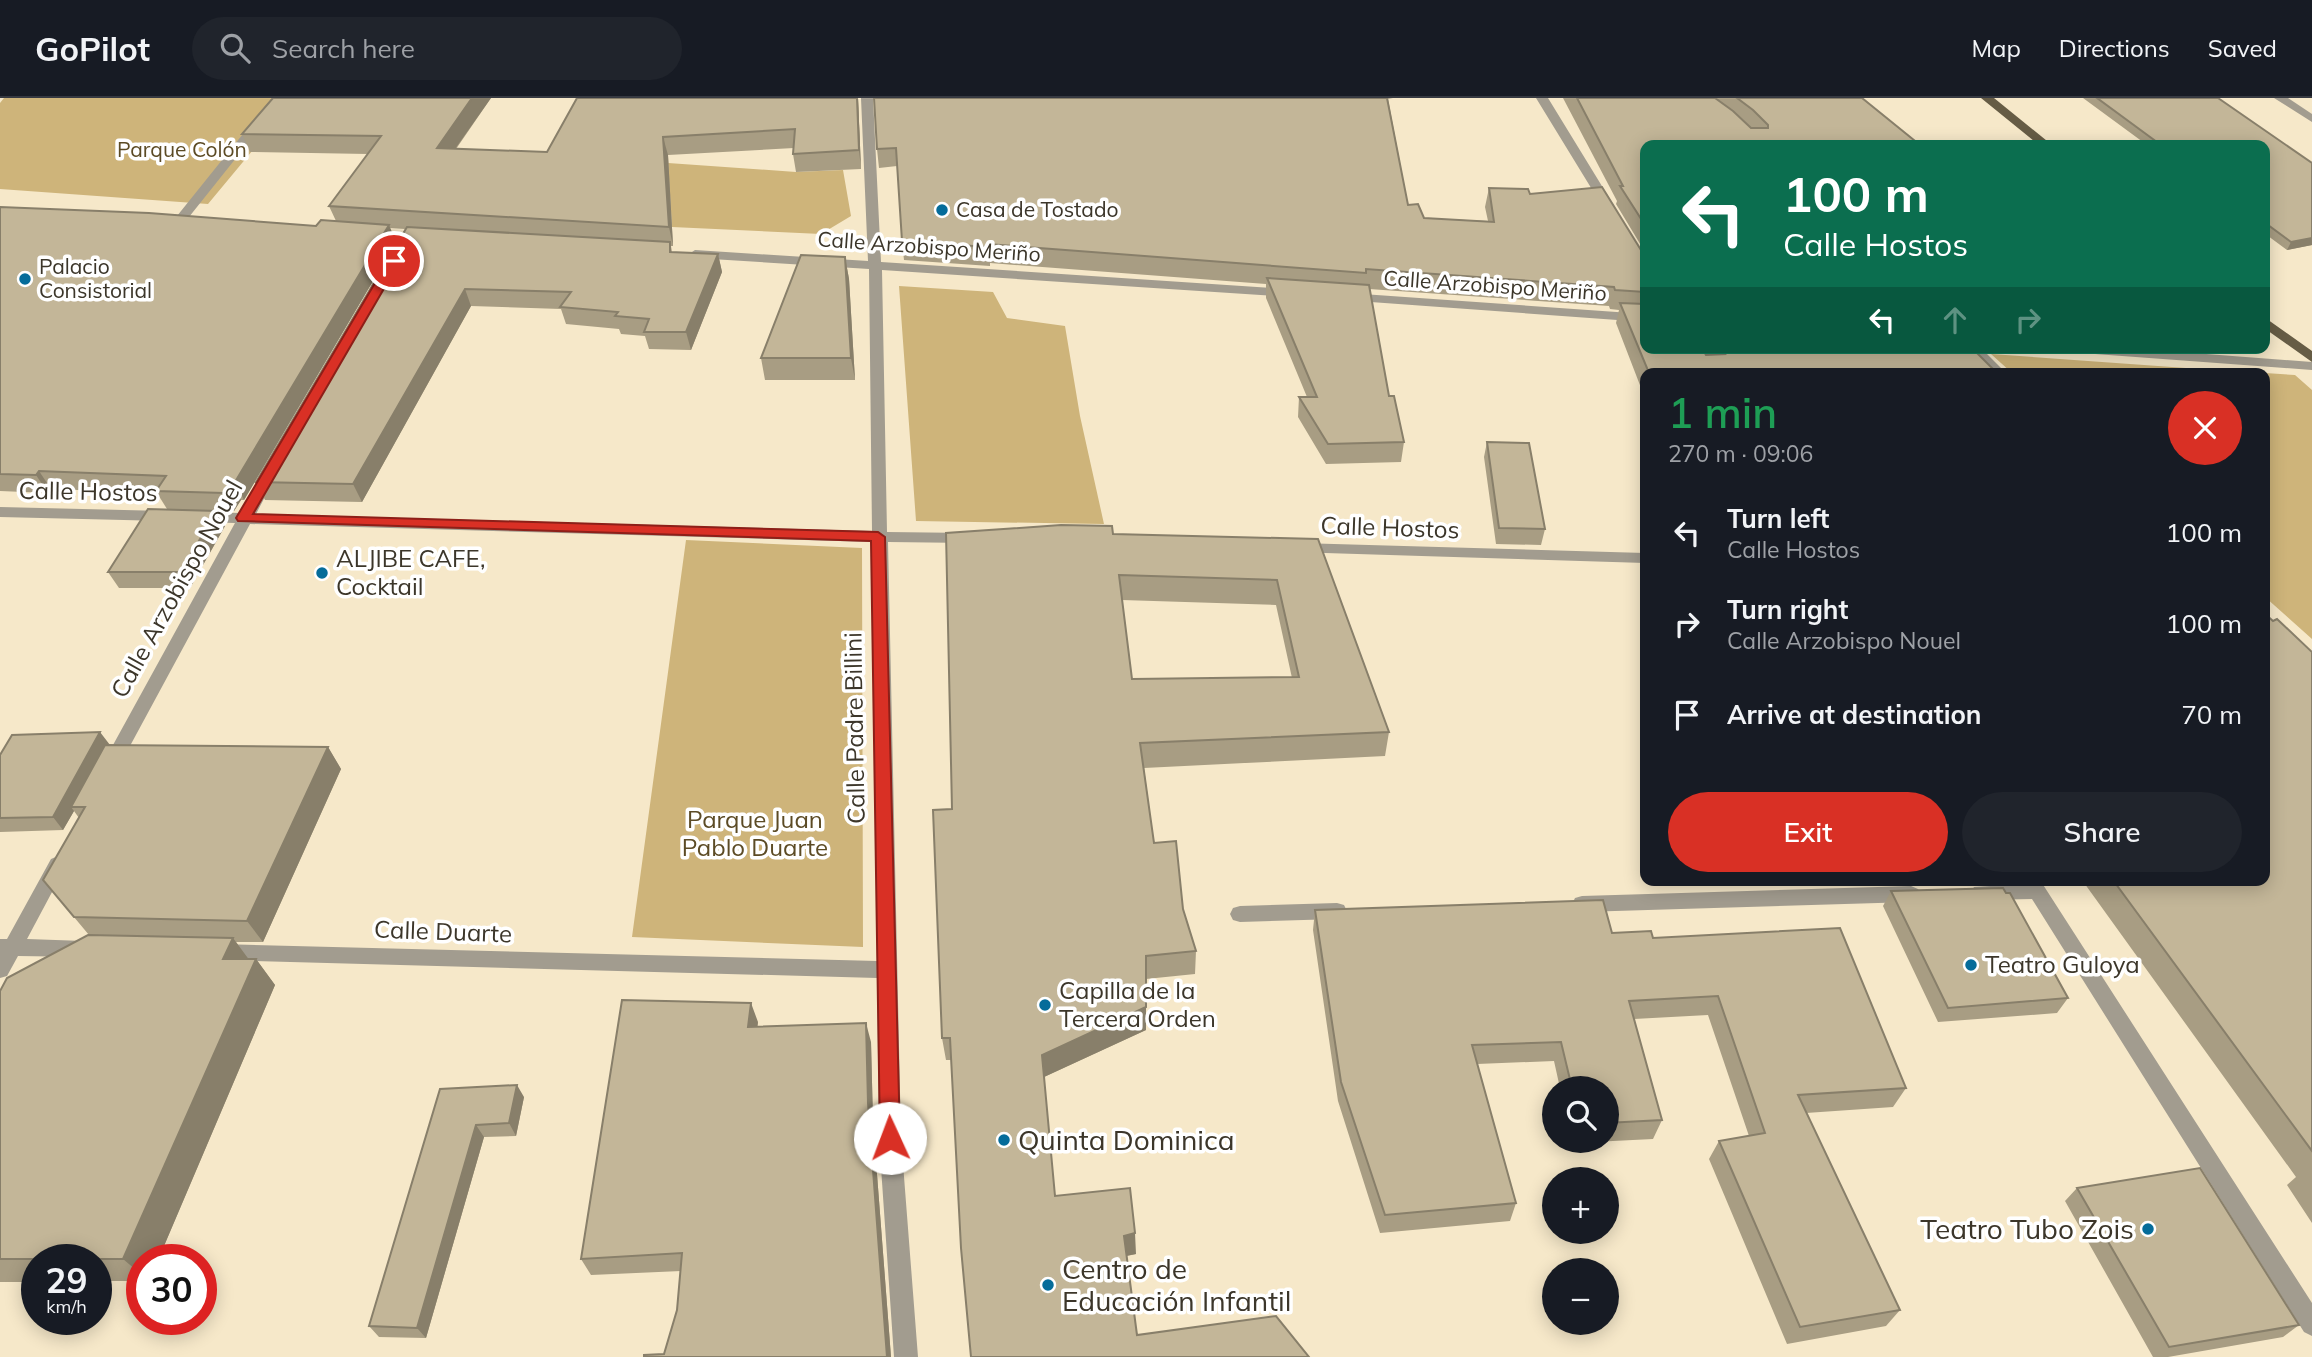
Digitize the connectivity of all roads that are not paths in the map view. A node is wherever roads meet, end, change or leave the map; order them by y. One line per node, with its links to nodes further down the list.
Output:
1 (278, 98): 8 (street)
2 (867, 98): 11 (street, Calle Padre Billini)
3 (1542, 98): 9 (street)
4 (1987, 98): 7 (main road)
5 (2280, 98): 6 (street)
6 (2312, 119)
7 (2040, 140)
8 (181, 219)
9 (1618, 223)
10 (682, 253): 11 (street, Calle Arzobispo Meriño)
11 (875, 264): 12 (street, Calle Arzobispo Meriño); 24 (street, Calle Padre Billini)
12 (1301, 294)
13 (1329, 296): 14 (street, Calle Arzobispo Meriño)
14 (1640, 318)
15 (2270, 326): 18 (main road)
16 (1979, 354): 20 (street)
17 (2149, 354): 19 (street)
18 (2312, 358)
19 (2312, 366)
20 (1994, 368)
21 (278, 460): 23 (street, Calle Arzobispo Nouel)
22 (0, 512): 23 (street, Calle Hostos)
23 (243, 518): 24 (street, Calle Hostos); 28 (street, Calle Arzobispo Nouel)
24 (878, 537): 25 (street, Calle Hostos); 41 (street, Calle Padre Billini)
25 (985, 538)
26 (1287, 547): 27 (street, Calle Hostos)
27 (1640, 558)
28 (105, 776)
29 (65, 849): 37 (street)
30 (2024, 886): 32 (street)
31 (2035, 886): 42 (street)
32 (1967, 892)
33 (1925, 894): 34 (street)
34 (1562, 904)
35 (1352, 911): 36 (street)
36 (1240, 914)
37 (6, 947): 38 (street); 40 (street)
38 (101, 949)
39 (197, 952): 41 (street, Calle Duarte)
40 (0, 970)
41 (885, 970): 43 (street, Calle Padre Billini)
42 (2312, 1324)
43 (906, 1357)

